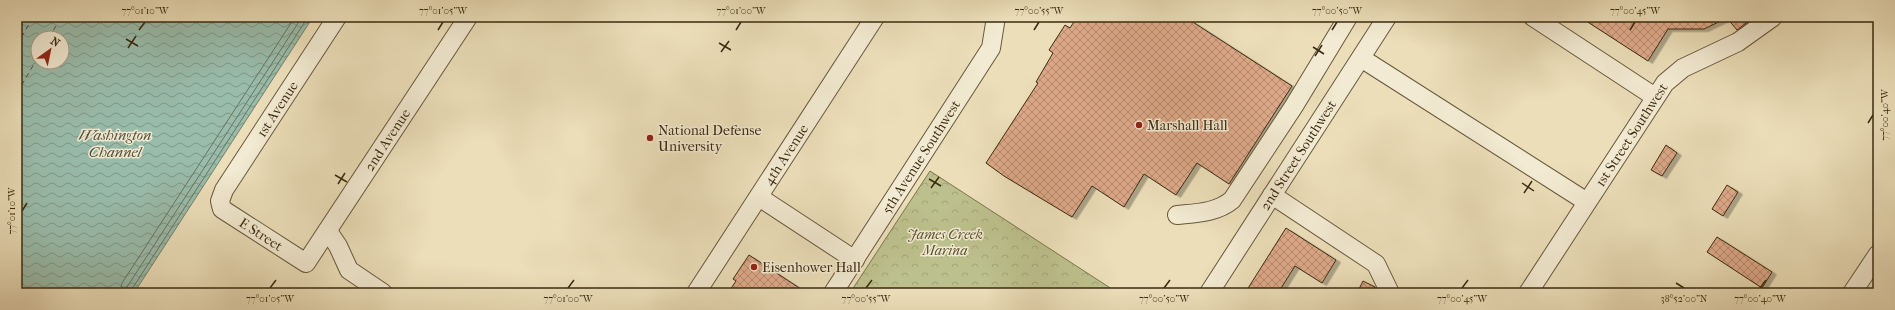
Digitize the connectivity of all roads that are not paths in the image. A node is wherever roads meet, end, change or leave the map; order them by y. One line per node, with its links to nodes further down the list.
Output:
1 (337, 17): 13 (street, 1st Avenue)
2 (468, 17): 16 (street, 2nd Avenue)
3 (875, 17): 12 (street, 4th Avenue)
4 (996, 17): 18 (street, 5th Avenue Southwest)
5 (1348, 17): 15 (street)
6 (1387, 17): 9 (street, 2nd Street Southwest)
7 (1532, 17): 10 (street)
8 (1774, 17): 10 (street, 1st Street Southwest)
9 (1361, 58): 11 (street, 2nd Street Southwest); 14 (street)
10 (1655, 97): 14 (street, 1st Street Southwest)
11 (1272, 195): 23 (street, 2nd Street Southwest); 24 (street)
12 (758, 197): 18 (street); 21 (street, 4th Avenue)
13 (220, 201): 19 (street, E Street)
14 (1587, 202): 25 (street, 1st Street Southwest)
15 (1177, 216)
16 (328, 231): 19 (street, 2nd Avenue); 20 (street)
17 (1878, 254): 26 (street)
18 (855, 260): 22 (street, 5th Avenue Southwest)
19 (306, 263)
20 (383, 293)
21 (696, 293)
22 (833, 293)
23 (1209, 293)
24 (1390, 293)
25 (1528, 293)
26 (1852, 293)

